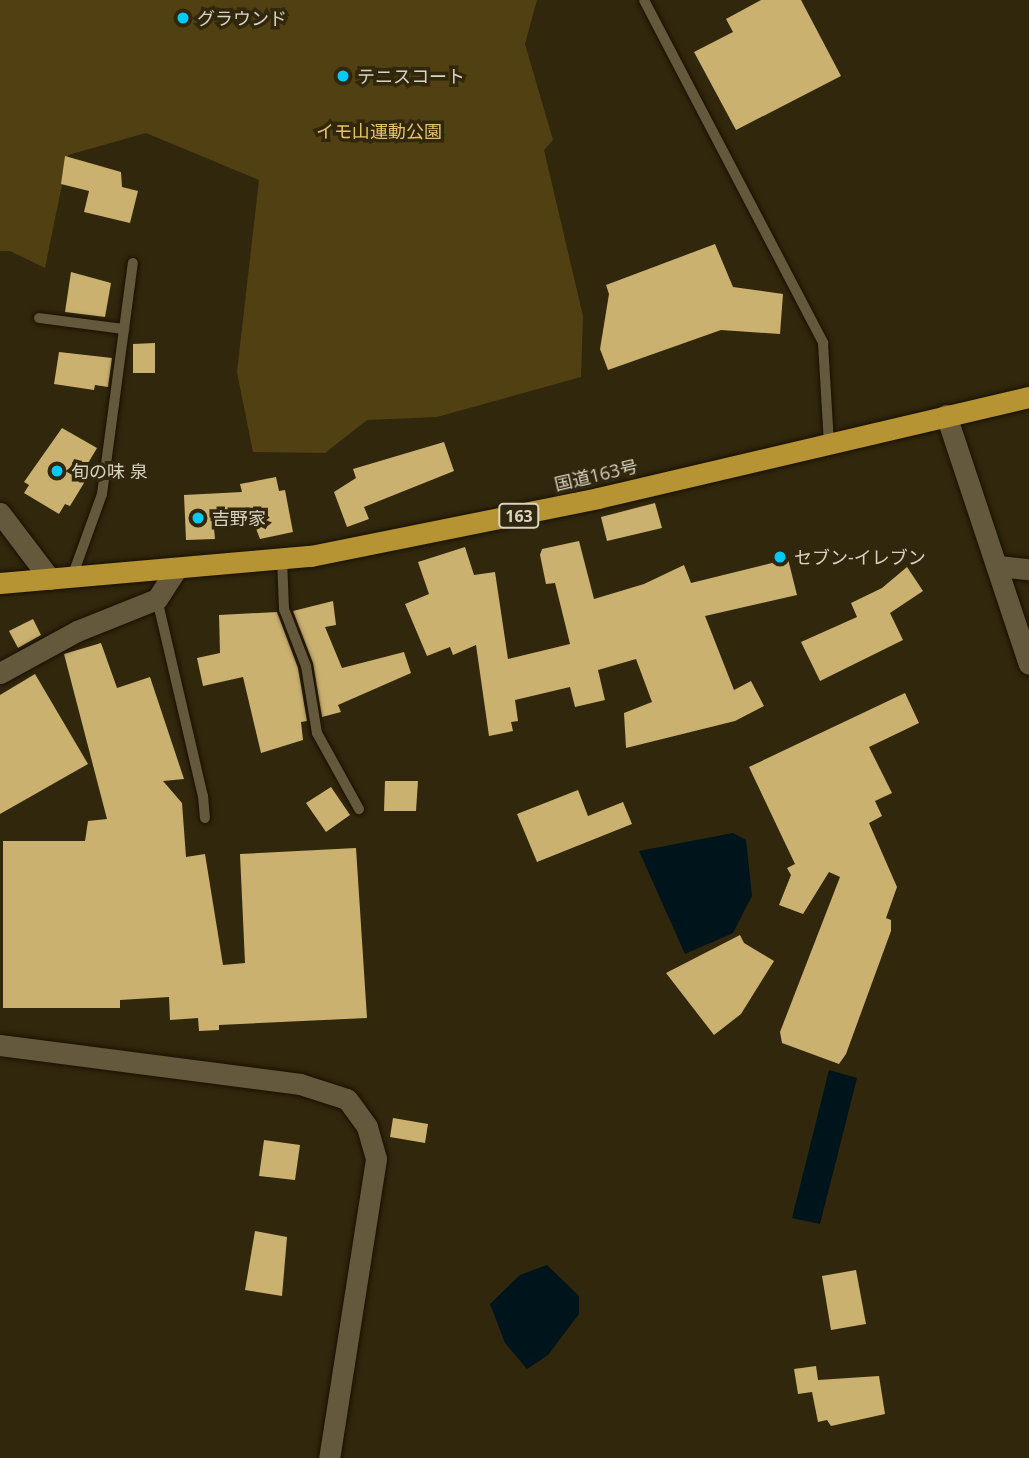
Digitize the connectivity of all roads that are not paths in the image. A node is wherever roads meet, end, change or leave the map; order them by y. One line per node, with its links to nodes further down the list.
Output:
1 (644, 0): 7 (lane)
2 (133, 264): 4 (lane)
3 (38, 318): 4 (lane)
4 (124, 330): 13 (lane)
5 (1029, 397): 6 (highway, 国道163号 / 163)
6 (946, 415): 7 (highway, 国道163号 / 163); 10 (street)
7 (829, 443): 9 (highway, 国道163号 / 163)
8 (0, 513): 14 (street)
9 (282, 559): 12 (highway, 国道163号 / 163); 19 (lane)
10 (998, 566): 11 (street); 17 (street)
11 (1029, 569)
12 (175, 571): 13 (highway, 国道163号 / 163); 16 (street)
13 (72, 578): 14 (highway, 国道163号 / 163)
14 (50, 579): 15 (highway, 国道163号 / 163)
15 (0, 583)
16 (158, 599): 18 (street); 20 (lane)
17 (1029, 664)
18 (0, 673)
19 (359, 809)
20 (205, 818)
21 (0, 1045): 22 (street)
22 (328, 1458)

